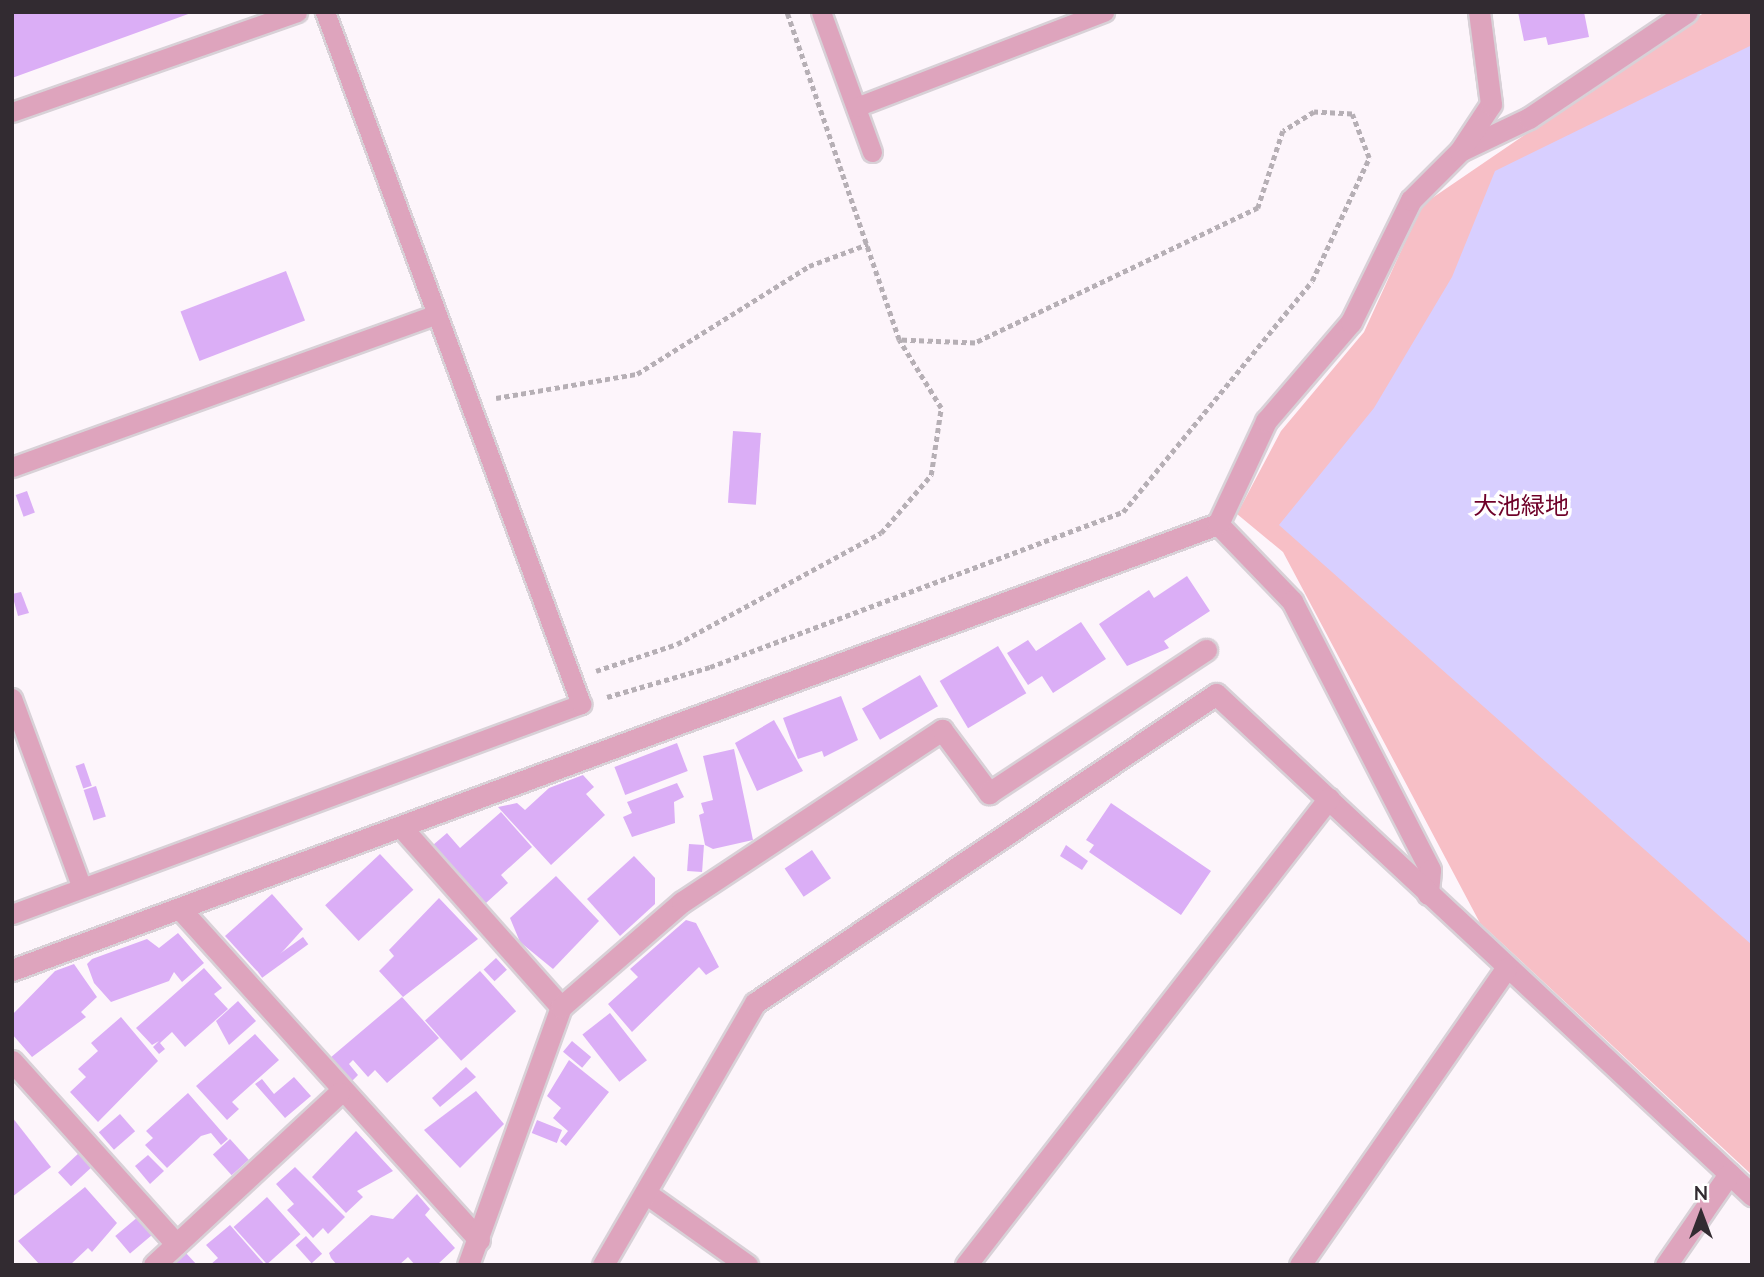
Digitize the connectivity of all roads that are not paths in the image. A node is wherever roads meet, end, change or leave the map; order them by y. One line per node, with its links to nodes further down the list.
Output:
1 (297, 12): 8 (lane)
2 (325, 12): 11 (lane)
3 (821, 12): 7 (lane)
4 (1104, 12): 7 (lane)
5 (1479, 12): 9 (street)
6 (1687, 12): 9 (street)
7 (856, 107): 10 (lane)
8 (12, 112)
9 (1461, 151): 13 (street)
10 (872, 152)
11 (434, 315): 12 (lane); 18 (lane)
12 (12, 467)
13 (1218, 524): 17 (street); 19 (street)
14 (1206, 650): 24 (street)
15 (12, 698): 18 (lane)
16 (1329, 798): 19 (street); 28 (street); 36 (street)
17 (402, 828): 20 (street); 24 (street)
18 (82, 888): 21 (lane)
19 (1428, 894): 22 (street)
20 (182, 911): 23 (street); 26 (street)
21 (12, 914)
22 (1506, 969): 27 (street); 37 (street)
23 (12, 970)
24 (561, 1007): 30 (street)
25 (12, 1061): 31 (street)
26 (340, 1093): 30 (street); 31 (street)
27 (1729, 1174): 29 (street); 38 (street)
28 (646, 1194): 34 (street); 35 (street)
29 (1752, 1195)
30 (479, 1240): 33 (street)
31 (176, 1244): 32 (street)
32 (154, 1265)
33 (468, 1265)
34 (603, 1265)
35 (747, 1265)
36 (966, 1265)
37 (1300, 1265)
38 (1666, 1265)

